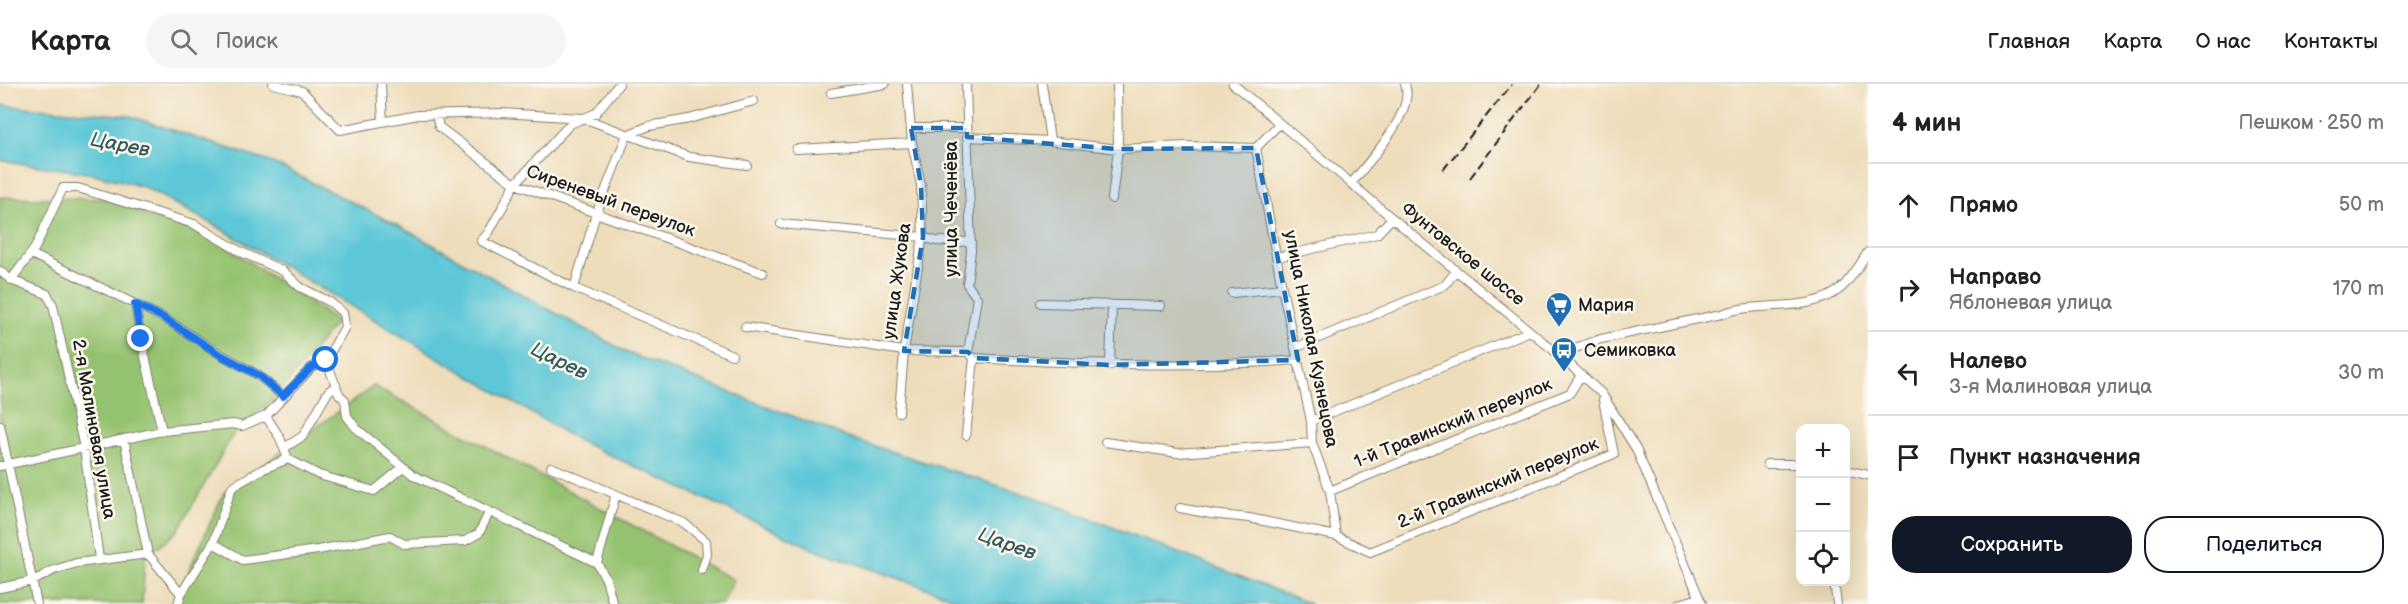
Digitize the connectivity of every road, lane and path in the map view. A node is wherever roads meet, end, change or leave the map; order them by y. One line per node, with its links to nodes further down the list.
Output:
1 (273, 84): 15 (street)
2 (381, 84): 15 (street)
3 (619, 84): 14 (street)
4 (885, 84): 11 (street)
5 (908, 84): 17 (street, улица Жукова)
6 (966, 84): 18 (street, улица Чеченёва)
7 (1042, 84): 20 (street)
8 (1117, 84): 24 (street)
9 (1233, 84): 16 (street, Фунтовское шоссе)
10 (1405, 84): 27 (street)
11 (831, 93)
12 (753, 101): 19 (street)
13 (436, 115): 14 (street); 15 (street); 26 (street, Сиреневый переулок)
14 (583, 118): 19 (street); 26 (street)
15 (382, 122)
16 (1279, 124): 22 (street); 27 (street, Фунтовское шоссе)
17 (911, 128): 18 (street); 21 (street, улица Жукова)
18 (967, 132): 20 (street); 33 (street, улица Чеченёва)
19 (627, 135): 25 (street); 29 (street)
20 (1050, 141): 24 (street)
21 (912, 143): 23 (street); 32 (street, улица Жукова)
22 (1256, 148): 24 (street); 36 (street, улица Николая Кузнецова)
23 (796, 149)
24 (1118, 149): 28 (street)
25 (747, 165)
26 (515, 184): 29 (street, Сиреневый переулок); 41 (street)
27 (1351, 184): 30 (street, Фунтовское шоссе)
28 (1113, 199)
29 (596, 214): 39 (street, Сиреневый переулок); 41 (street)
30 (1392, 218): 36 (street); 38 (street, Фунтовское шоссе)
31 (781, 224): 32 (street)
32 (923, 237): 33 (street); 51 (street, улица Жукова)
33 (971, 242): 54 (street, улица Чеченёва)
34 (1868, 252): 52 (street)
35 (31, 254): 40 (street); 45 (street); 55 (street)
36 (1278, 257): 42 (street, улица Николая Кузнецова)
37 (0, 271): 40 (street)
38 (1456, 271): 49 (street, Фунтовское шоссе); 50 (street)
39 (764, 273)
40 (11, 280): 71 (street, 2-я Малиновая улица)
41 (574, 288): 53 (street)
42 (1282, 288): 43 (street); 50 (street, улица Николая Кузнецова)
43 (1232, 293)
44 (1041, 303): 46 (street)
45 (135, 304): 61 (street); 66 (street)
46 (1112, 305): 47 (street); 57 (street)
47 (1161, 306)
48 (745, 327): 51 (street)
49 (1530, 331): 52 (street, Фунтовское шоссе); 64 (street)
50 (1295, 348): 56 (street, улица Николая Кузнецова)
51 (903, 351): 54 (street); 62 (street, улица Жукова)
52 (1558, 354): 58 (street, Фунтовское шоссе)
53 (732, 355)
54 (971, 355): 57 (street); 67 (street, улица Чеченёва)
55 (326, 360): 59 (street); 61 (street)
56 (1298, 360): 57 (street); 64 (street, улица Николая Кузнецова)
57 (1110, 365)
58 (1581, 375): 60 (street, Фунтовское шоссе); 81 (street, 1-й Травинский переулок)
59 (336, 385): 72 (street); 77 (street)
60 (1602, 394): 85 (street, 2-й Травинский переулок); 95 (street, Фунтовское шоссе)
61 (283, 396): 63 (street)
62 (899, 412)
63 (266, 416): 66 (street); 72 (street)
64 (1311, 421): 70 (street, улица Николая Кузнецова)
65 (0, 425): 76 (street)
66 (162, 431): 68 (street)
67 (966, 435)
68 (124, 439): 71 (street); 87 (street)
69 (1105, 442): 70 (street)
70 (1312, 443): 81 (street, улица Николая Кузнецова)
71 (84, 448): 76 (street); 88 (street, 2-я Малиновая улица)
72 (284, 448): 73 (street)
73 (288, 459): 77 (street); 86 (street)
74 (1767, 464): 75 (street)
75 (1796, 464)
76 (5, 465): 91 (street)
77 (403, 467): 84 (street)
78 (552, 467): 82 (street)
79 (1850, 471): 80 (street)
80 (1868, 475)
81 (1330, 491): 85 (street, улица Николая Кузнецова)
82 (616, 494): 89 (street); 90 (street)
83 (1180, 508): 85 (street)
84 (489, 513): 86 (street); 89 (street)
85 (1336, 536)
86 (213, 543): 94 (street)
87 (148, 554): 88 (street); 94 (street)
88 (99, 559): 91 (street)
89 (597, 563): 98 (street)
90 (702, 570)
91 (33, 581): 93 (street); 96 (street)
92 (1835, 586): 100 (street)
93 (0, 588)
94 (181, 594): 97 (street)
95 (1701, 601): 99 (street)
96 (37, 604)
97 (178, 604)
98 (613, 604)
99 (1679, 604)
100 (1837, 604)

